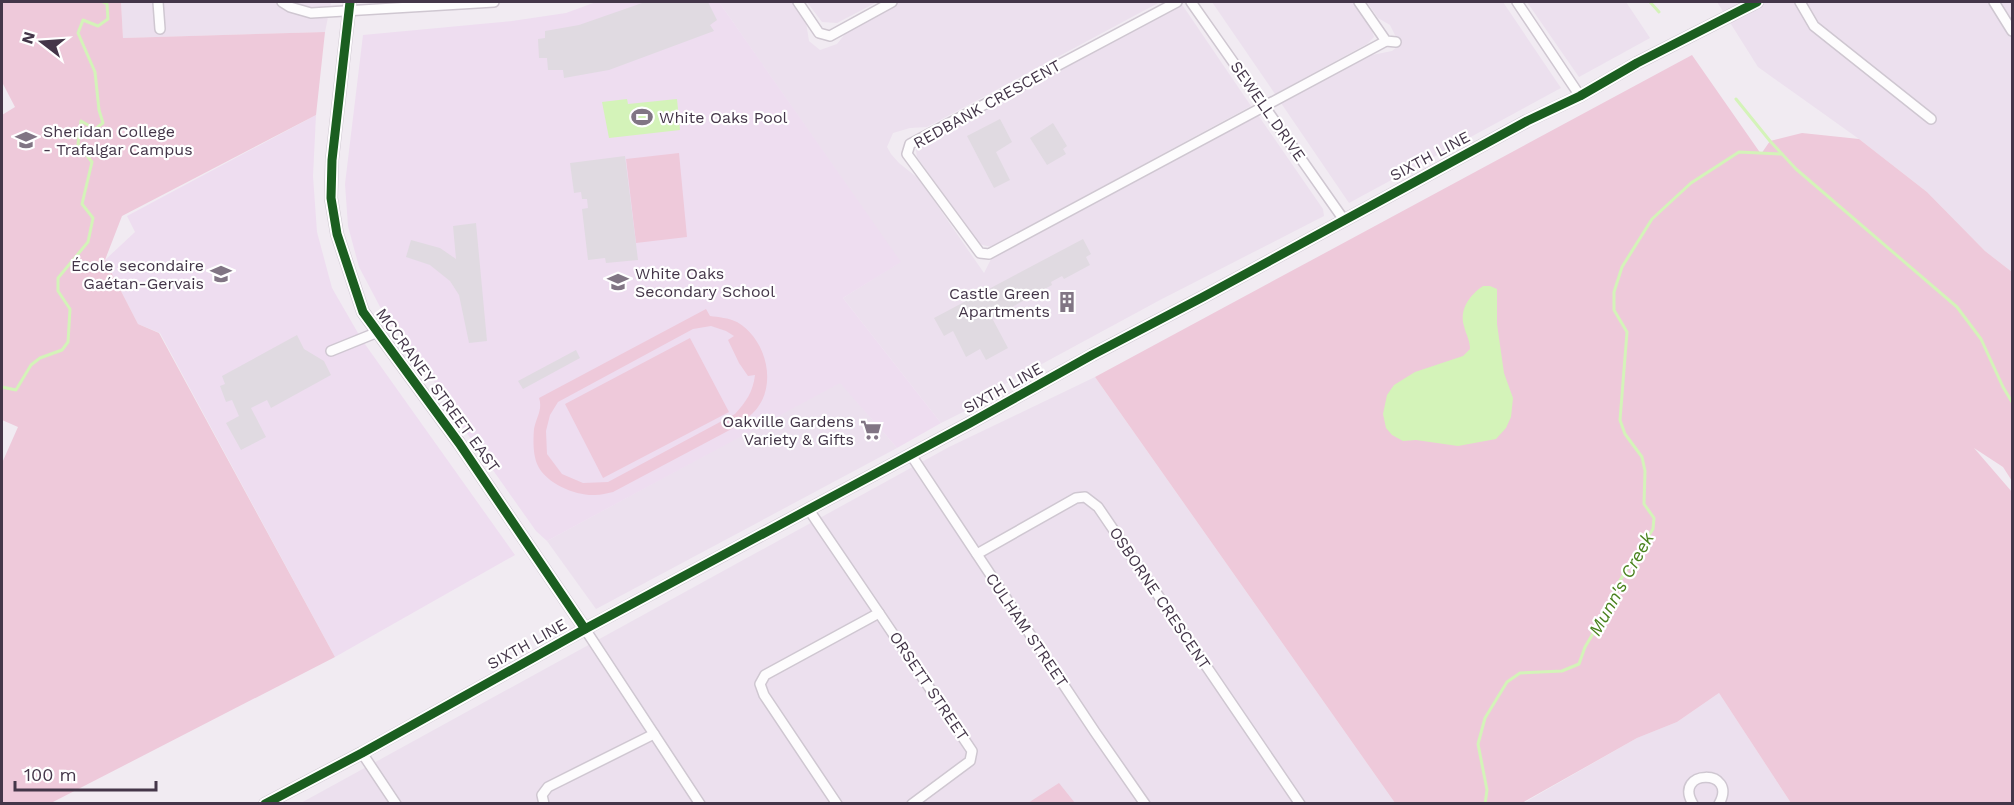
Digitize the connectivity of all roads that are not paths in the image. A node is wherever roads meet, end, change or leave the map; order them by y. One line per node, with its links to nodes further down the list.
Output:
1 (158, 2): 14 (street)
2 (282, 2): 13 (street)
3 (494, 2): 13 (street)
4 (798, 2): 5 (street)
5 (892, 2)
6 (1177, 2): 17 (street, REDBANK CRESCENT)
7 (1191, 2): 17 (street, SEWELL DRIVE)
8 (1359, 2): 17 (street)
9 (1517, 2): 16 (street)
10 (1757, 2): 16 (street, SIXTH LINE)
11 (1800, 2): 18 (street)
12 (1994, 2): 15 (street)
13 (350, 7): 20 (street, MCCRANEY STREET EAST)
14 (160, 30)
15 (2013, 31)
16 (1580, 96): 19 (street, SIXTH LINE)
17 (1263, 106): 19 (street, SEWELL DRIVE)
18 (1931, 119)
19 (1344, 220): 22 (street, SIXTH LINE)
20 (378, 332): 21 (street); 26 (street, MCCRANEY STREET EAST)
21 (331, 351)
22 (911, 455): 23 (street, SIXTH LINE); 24 (street, CULHAM STREET)
23 (809, 510): 25 (street, ORSETT STREET); 26 (street, SIXTH LINE)
24 (977, 554): 36 (street, CULHAM STREET); 37 (street, OSBORNE CRESCENT)
25 (879, 613): 34 (street); 35 (street, ORSETT STREET)
26 (585, 629): 27 (street); 28 (street, SIXTH LINE)
27 (654, 734): 32 (street); 33 (street)
28 (362, 753): 30 (street, SIXTH LINE); 31 (street)
29 (1720, 803): 38 (street)
30 (265, 804)
31 (396, 804)
32 (544, 804)
33 (700, 804)
34 (837, 804)
35 (912, 804)
36 (1145, 804)
37 (1300, 804)
38 (1693, 804)

